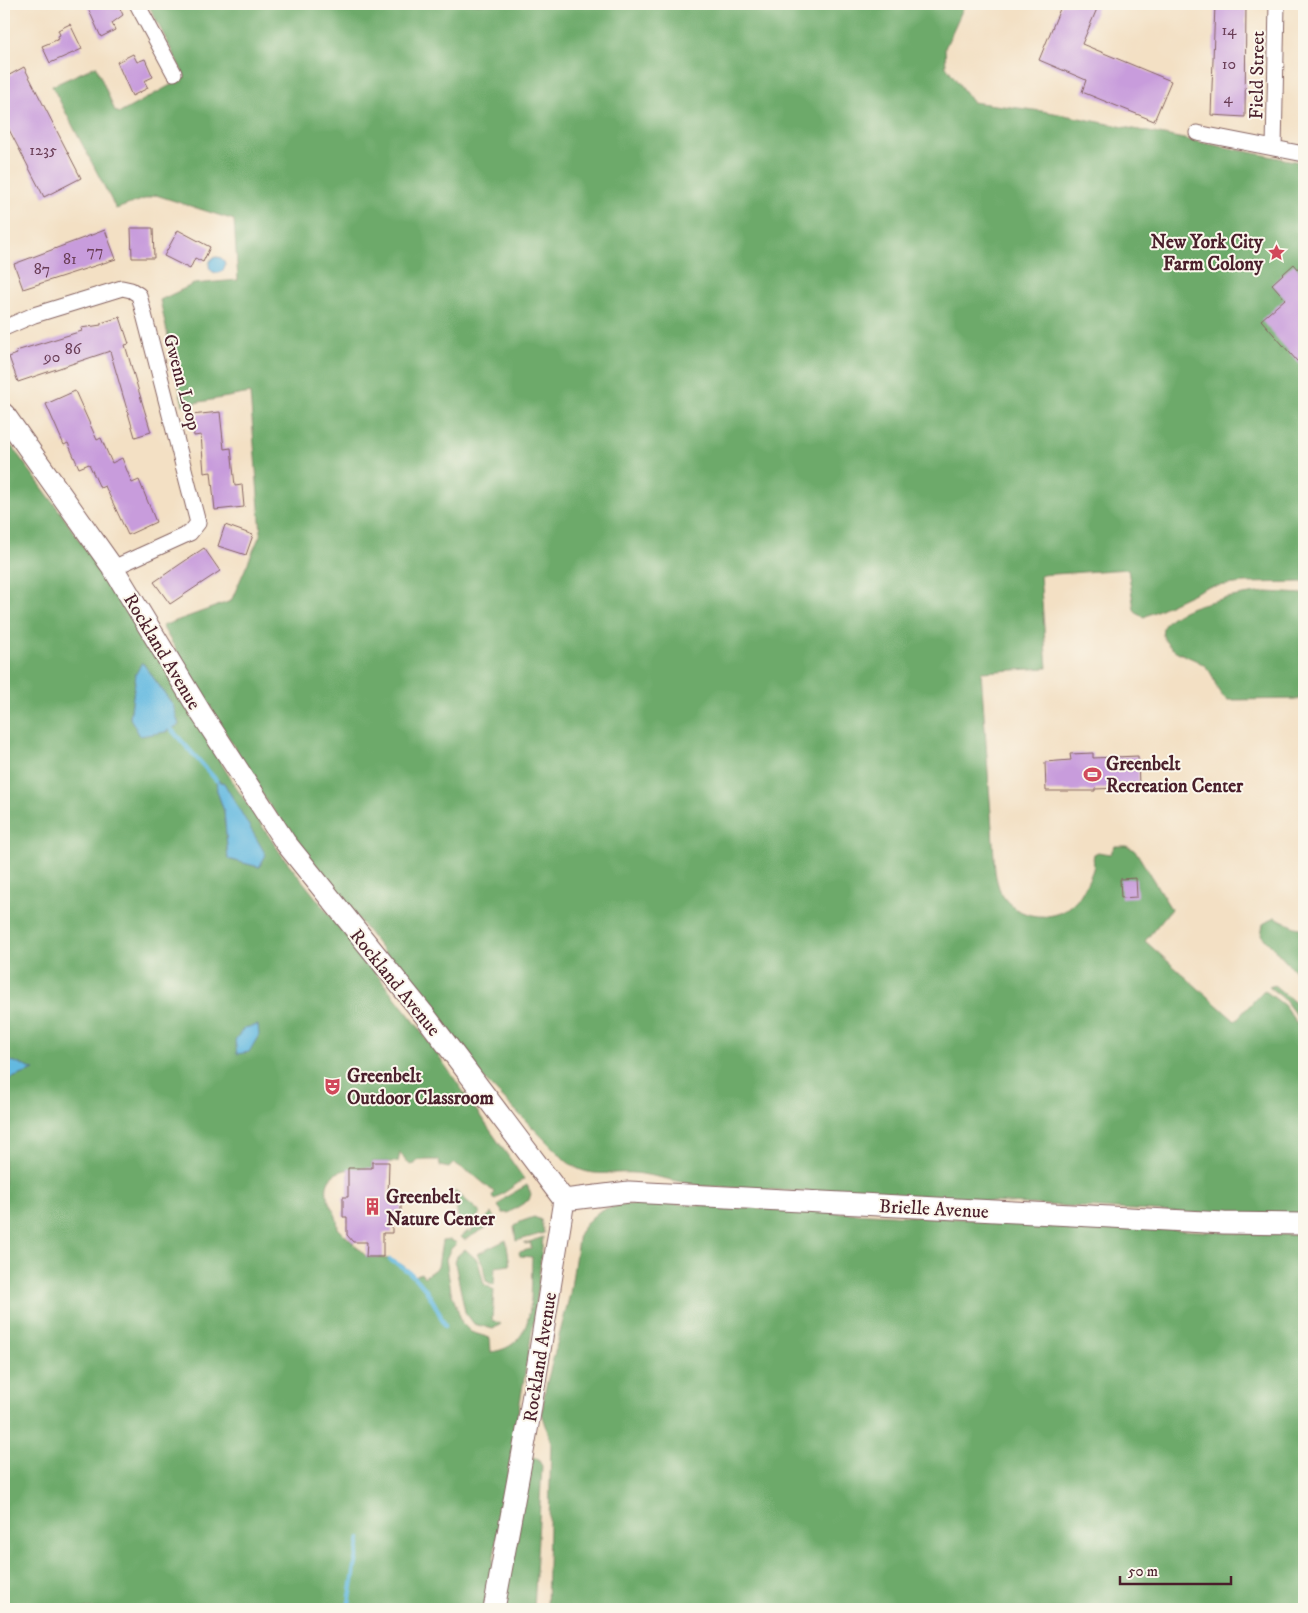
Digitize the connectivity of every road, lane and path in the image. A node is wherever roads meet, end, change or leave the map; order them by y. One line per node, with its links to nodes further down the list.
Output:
1 (137, 4): 3 (street)
2 (1277, 4): 5 (street, Field Street)
3 (174, 73)
4 (1197, 133): 5 (street)
5 (1274, 148): 6 (street)
6 (1304, 154)
7 (4, 328): 9 (street, Gwenn Loop)
8 (4, 414): 9 (street, Rockland Avenue)
9 (113, 568): 10 (street, Rockland Avenue)
10 (564, 1200): 11 (street, Brielle Avenue); 12 (street, Rockland Avenue)
11 (1304, 1224)
12 (494, 1609)

